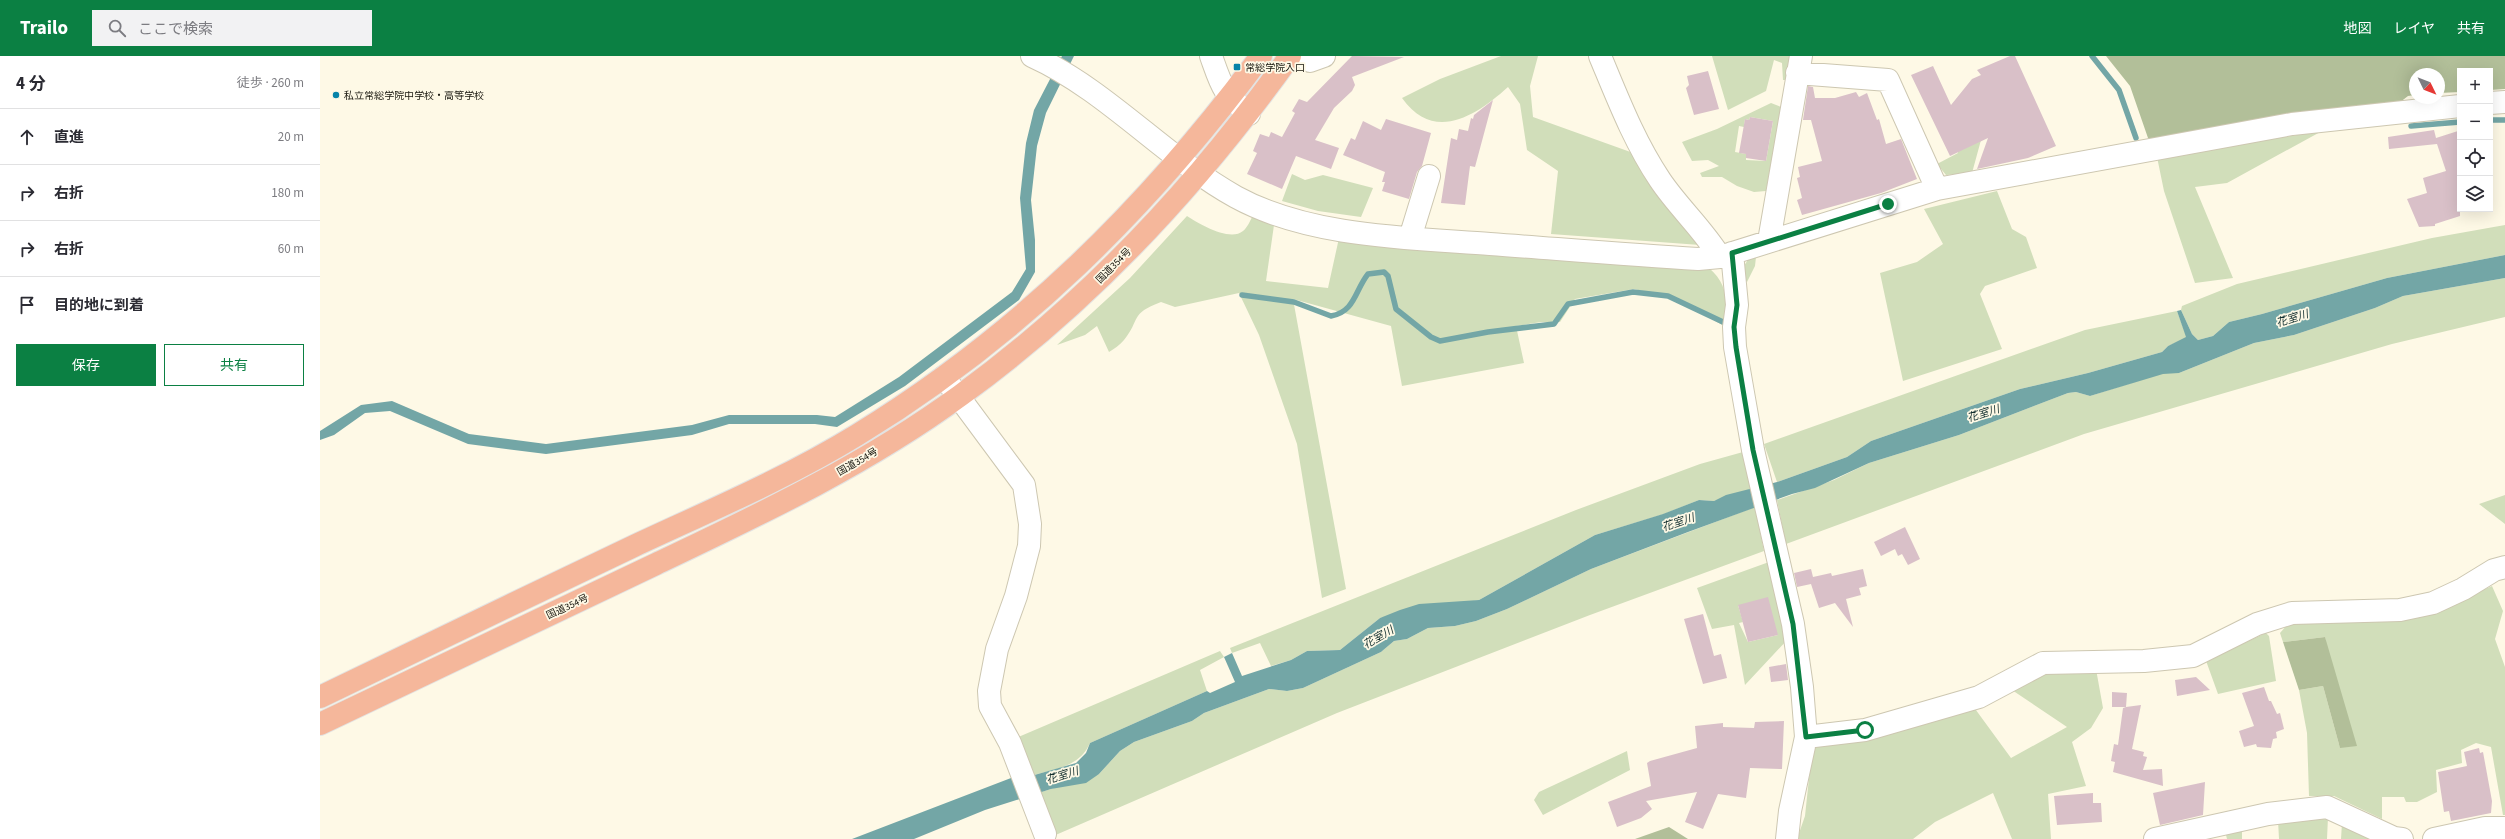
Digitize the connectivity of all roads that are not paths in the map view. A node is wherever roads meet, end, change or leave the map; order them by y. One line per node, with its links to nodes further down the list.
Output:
1 (1211, 56): 9 (street)
2 (1261, 56): 9 (highway)
3 (1290, 56): 13 (highway, 国道354号)
4 (1301, 56): 5 (street)
5 (1324, 56)
6 (1600, 56): 20 (street)
7 (1046, 59): 14 (street)
8 (1799, 64): 17 (street); 19 (street)
9 (1230, 98): 13 (street); 14 (highway)
10 (2505, 102): 11 (street)
11 (2493, 103)
12 (2457, 106): 17 (street)
13 (1249, 114): 15 (highway, 国道354号)
14 (1179, 161): 15 (street); 21 (highway)
15 (1200, 174): 18 (street); 22 (highway, 国道354号)
16 (1429, 176): 18 (street)
17 (1937, 189): 19 (street)
18 (1410, 238): 20 (street)
19 (1769, 241): 20 (street)
20 (1726, 255): 26 (street)
21 (944, 377): 22 (street); 24 (highway)
22 (959, 397): 25 (highway, 国道354号); 28 (street)
23 (2505, 567): 26 (street)
24 (320, 697)
25 (320, 724)
26 (1806, 737): 29 (street)
27 (2505, 828): 32 (street)
28 (1045, 834)
29 (1787, 839)
30 (2155, 839): 31 (street)
31 (2402, 839)
32 (2434, 839)

